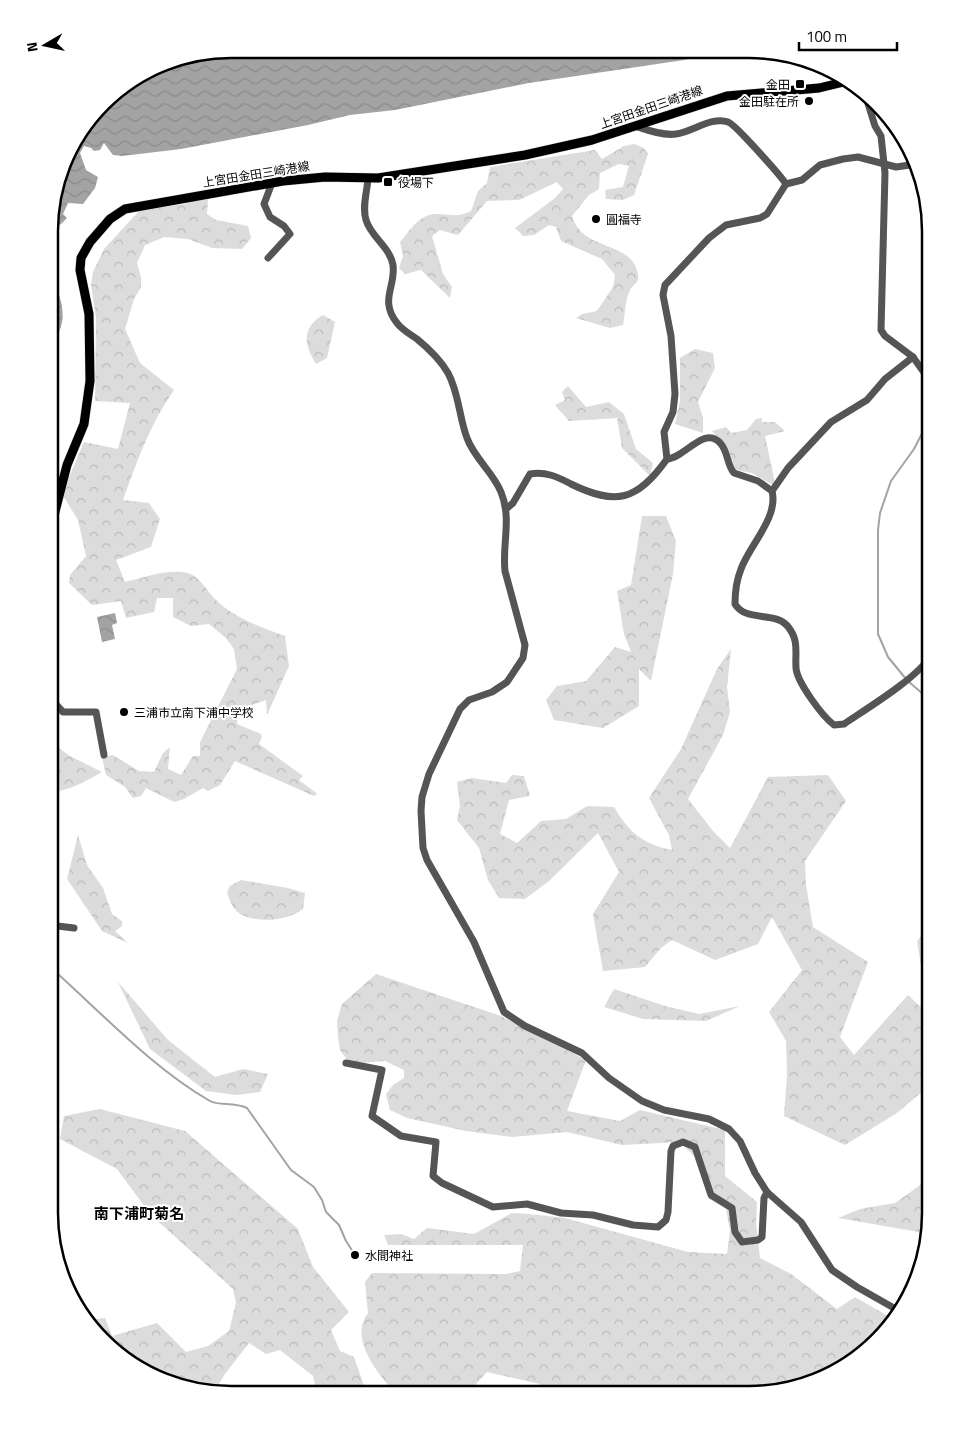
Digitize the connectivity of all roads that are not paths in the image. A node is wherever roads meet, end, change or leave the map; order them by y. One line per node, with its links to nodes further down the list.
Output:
1 (839, 83): 3 (main road, 上宮田金田三崎港線)
2 (870, 107): 4 (street)
3 (634, 126): 6 (main road, 上宮田金田三崎港線); 8 (street)
4 (884, 164): 5 (street); 8 (street); 10 (street)
5 (908, 165)
6 (368, 179): 7 (main road, 上宮田金田三崎港線); 15 (street)
7 (272, 183): 9 (street); 14 (main road, 上宮田金田三崎港線)
8 (786, 184): 12 (street)
9 (268, 258)
10 (913, 357): 11 (street); 13 (street)
11 (922, 370)
12 (666, 459): 13 (street); 15 (street)
13 (772, 491): 16 (street)
14 (58, 497)
15 (506, 509): 22 (street)
16 (922, 667)
17 (58, 707): 18 (street)
18 (104, 755)
19 (58, 926): 20 (street)
20 (74, 928)
21 (346, 1063): 22 (street)
22 (767, 1192): 23 (street)
23 (893, 1307)

